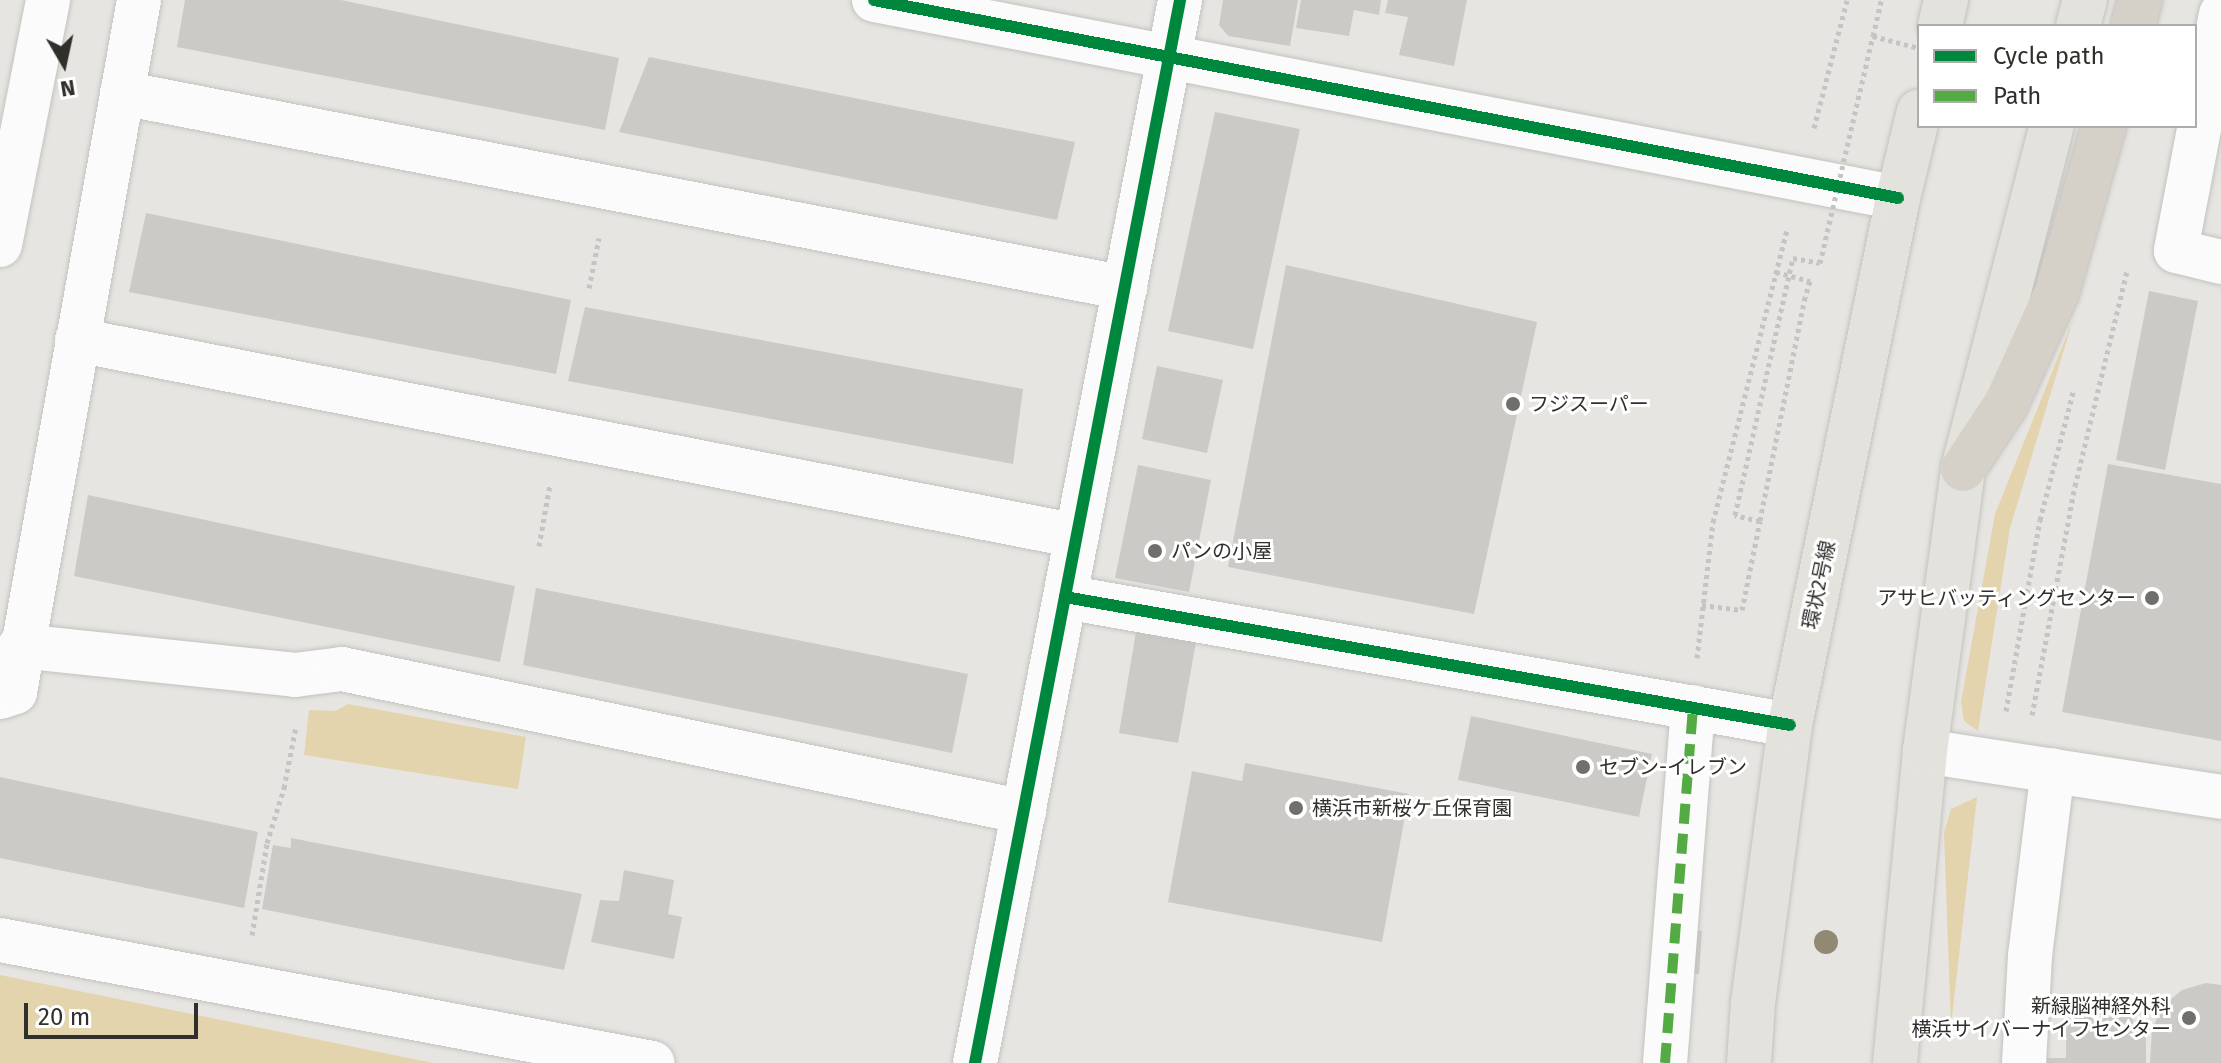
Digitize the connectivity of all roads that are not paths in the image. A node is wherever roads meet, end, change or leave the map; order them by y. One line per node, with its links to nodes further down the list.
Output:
1 (48, 0): 14 (street)
2 (139, 0): 13 (street)
3 (874, 0): 12 (street)
4 (1180, 0): 12 (street)
5 (1946, 0): 9 (main road)
6 (2085, 0): 10 (main road)
7 (2140, 0): 11 (highway)
8 (2221, 14): 20 (street)
9 (1940, 24)
10 (2079, 24)
11 (2134, 24)
12 (1168, 57): 18 (street); 21 (street)
13 (122, 93): 21 (street); 22 (street)
14 (13, 112): 19 (street)
15 (1917, 119): 18 (main road, 環状2号線)
16 (2051, 128): 23 (main road)
17 (2103, 128): 23 (highway)
18 (1898, 198): 29 (main road, 環状2号線)
19 (0, 245)
20 (2221, 262)
21 (1125, 288): 24 (street)
22 (77, 340): 24 (street); 26 (street)
23 (1963, 469): 30 (main road)
24 (1077, 536): 25 (street)
25 (1065, 597): 28 (street); 33 (street)
26 (20, 646): 27 (street); 33 (street)
27 (0, 697)
28 (1693, 707): 29 (street); 37 (street)
29 (1790, 725): 38 (main road, 環状2号線)
30 (1925, 751): 31 (street); 39 (main road)
31 (2053, 770): 32 (street); 40 (street)
32 (2221, 797)
33 (1024, 812): 36 (street)
34 (0, 940): 35 (street)
35 (652, 1063)
36 (975, 1063)
37 (1665, 1063)
38 (1749, 1063)
39 (1895, 1063)
40 (2024, 1063)

